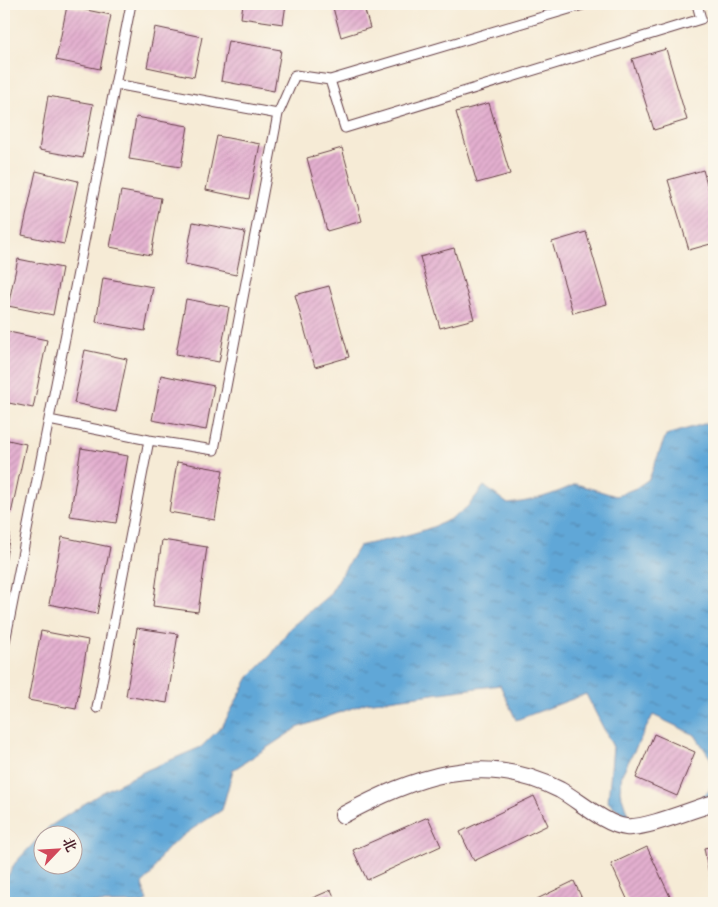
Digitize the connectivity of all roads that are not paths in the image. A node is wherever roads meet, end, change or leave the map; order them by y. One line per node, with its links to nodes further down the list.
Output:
1 (131, 4): 5 (lane)
2 (586, 4): 4 (lane)
3 (696, 4): 4 (lane)
4 (330, 80): 6 (lane)
5 (115, 84): 6 (lane); 7 (lane)
6 (278, 114): 8 (lane)
7 (49, 420): 8 (lane); 9 (lane)
8 (149, 440): 10 (lane)
9 (4, 647)
10 (98, 708)
11 (714, 803): 12 (street)
12 (343, 815)

